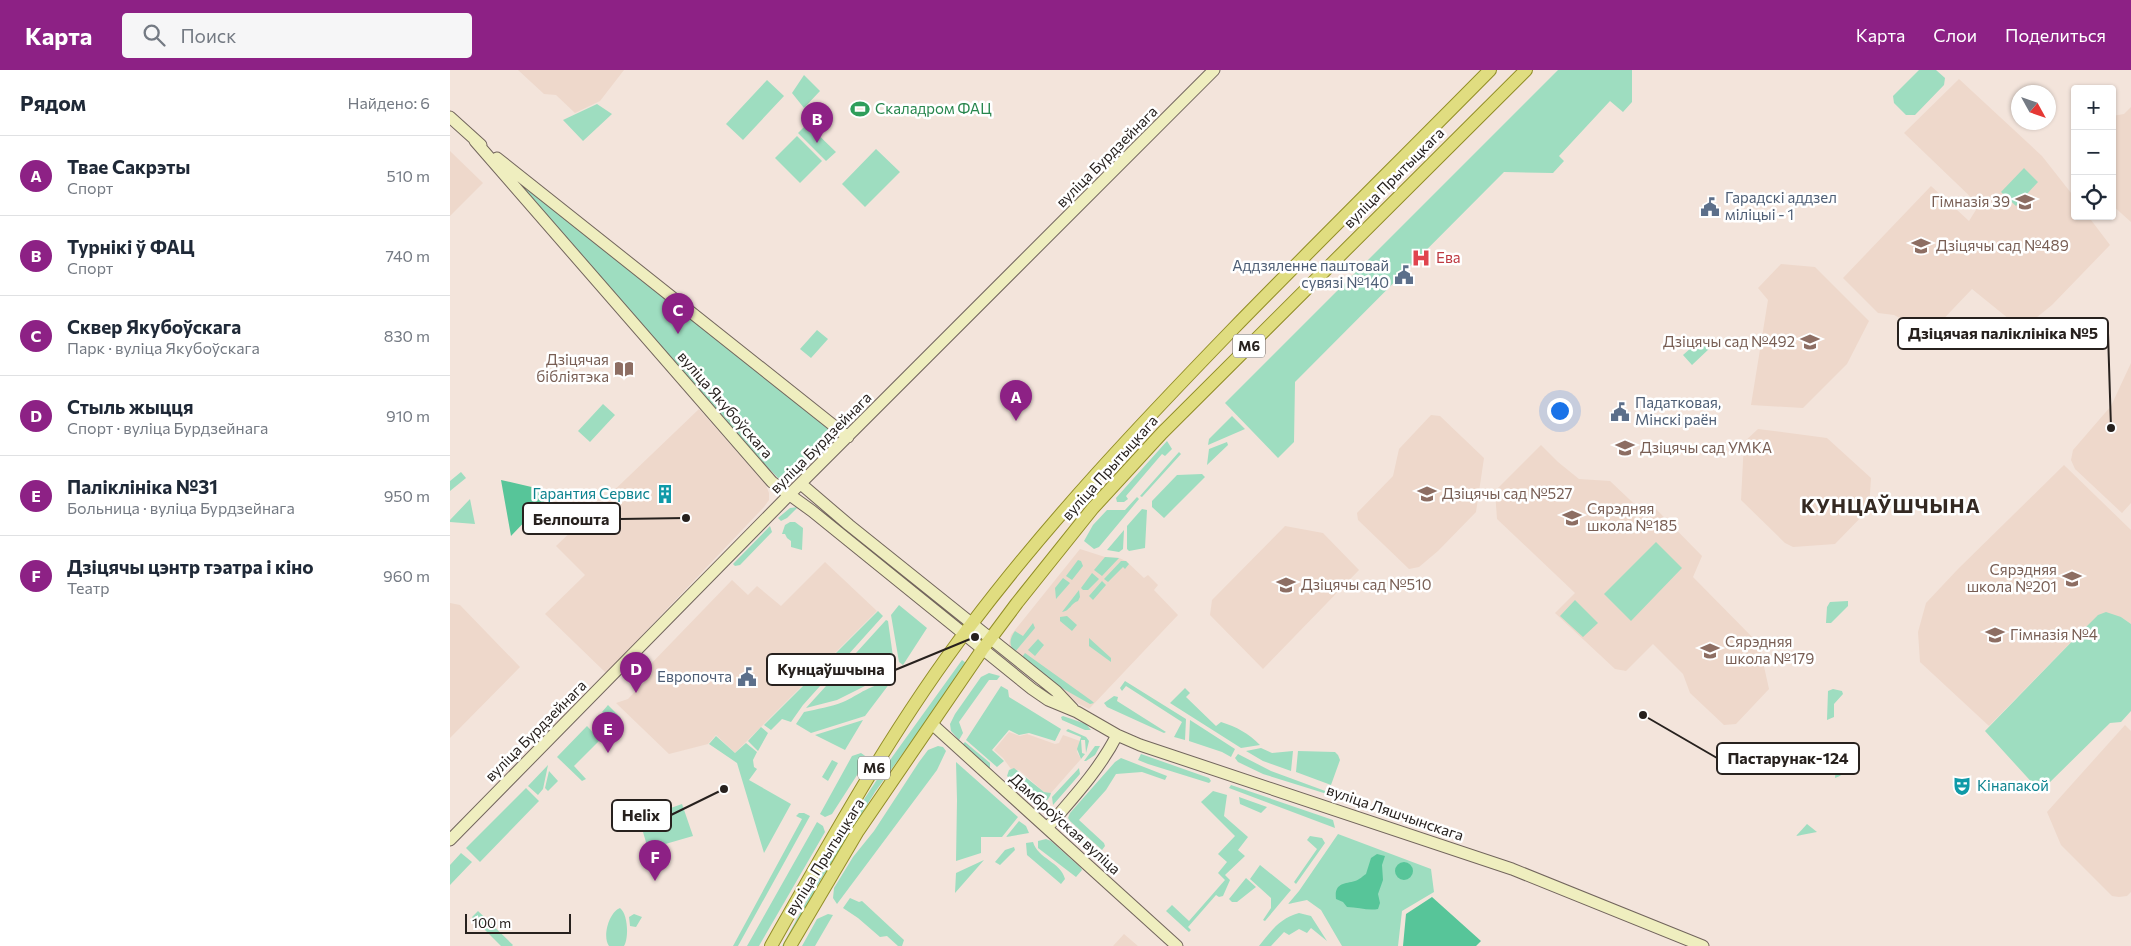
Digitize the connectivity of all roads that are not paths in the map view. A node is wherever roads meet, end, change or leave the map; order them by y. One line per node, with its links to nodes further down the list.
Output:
1 (1214, 70): 6 (main road, вуліца Бурдзейнага)
2 (1490, 70): 9 (main road, вуліца Прытыцкага / М6)
3 (1526, 70): 10 (main road, вуліца Прытыцкага / М6)
4 (450, 117): 5 (main road, вуліца Якубоўскага)
5 (475, 140): 6 (main road, вуліца Якубоўскага); 8 (main road, вуліца Якубоўскага)
6 (848, 437): 7 (main road, вуліца Бурдзейнага)
7 (801, 484): 8 (main road, вуліца Бурдзейнага); 9 (main road)
8 (789, 495): 9 (main road, вуліца Якубоўскага); 16 (main road, вуліца Бурдзейнага)
9 (967, 630): 10 (main road, вуліца Ляшчынскага); 11 (main road, вуліца Ляшчынскага); 17 (main road, вуліца Прытыцкага / М6)
10 (990, 639): 11 (main road, вуліца Прытыцкага / М6); 12 (main road, вуліца Ляшчынскага)
11 (982, 650): 12 (main road, вуліца Ляшчынскага); 13 (main road, вуліца Прытыцкага / М6)
12 (1077, 712): 14 (main road, вуліца Ляшчынскага)
13 (932, 724): 15 (main road, Дамброўская вуліца); 18 (main road, вуліца Прытыцкага / М6)
14 (1117, 735): 15 (main road); 20 (main road, вуліца Ляшчынскага)
15 (1048, 828): 19 (main road, Дамброўская вуліца)
16 (450, 840)
17 (771, 946)
18 (790, 946)
19 (1177, 946)
20 (1703, 946)

